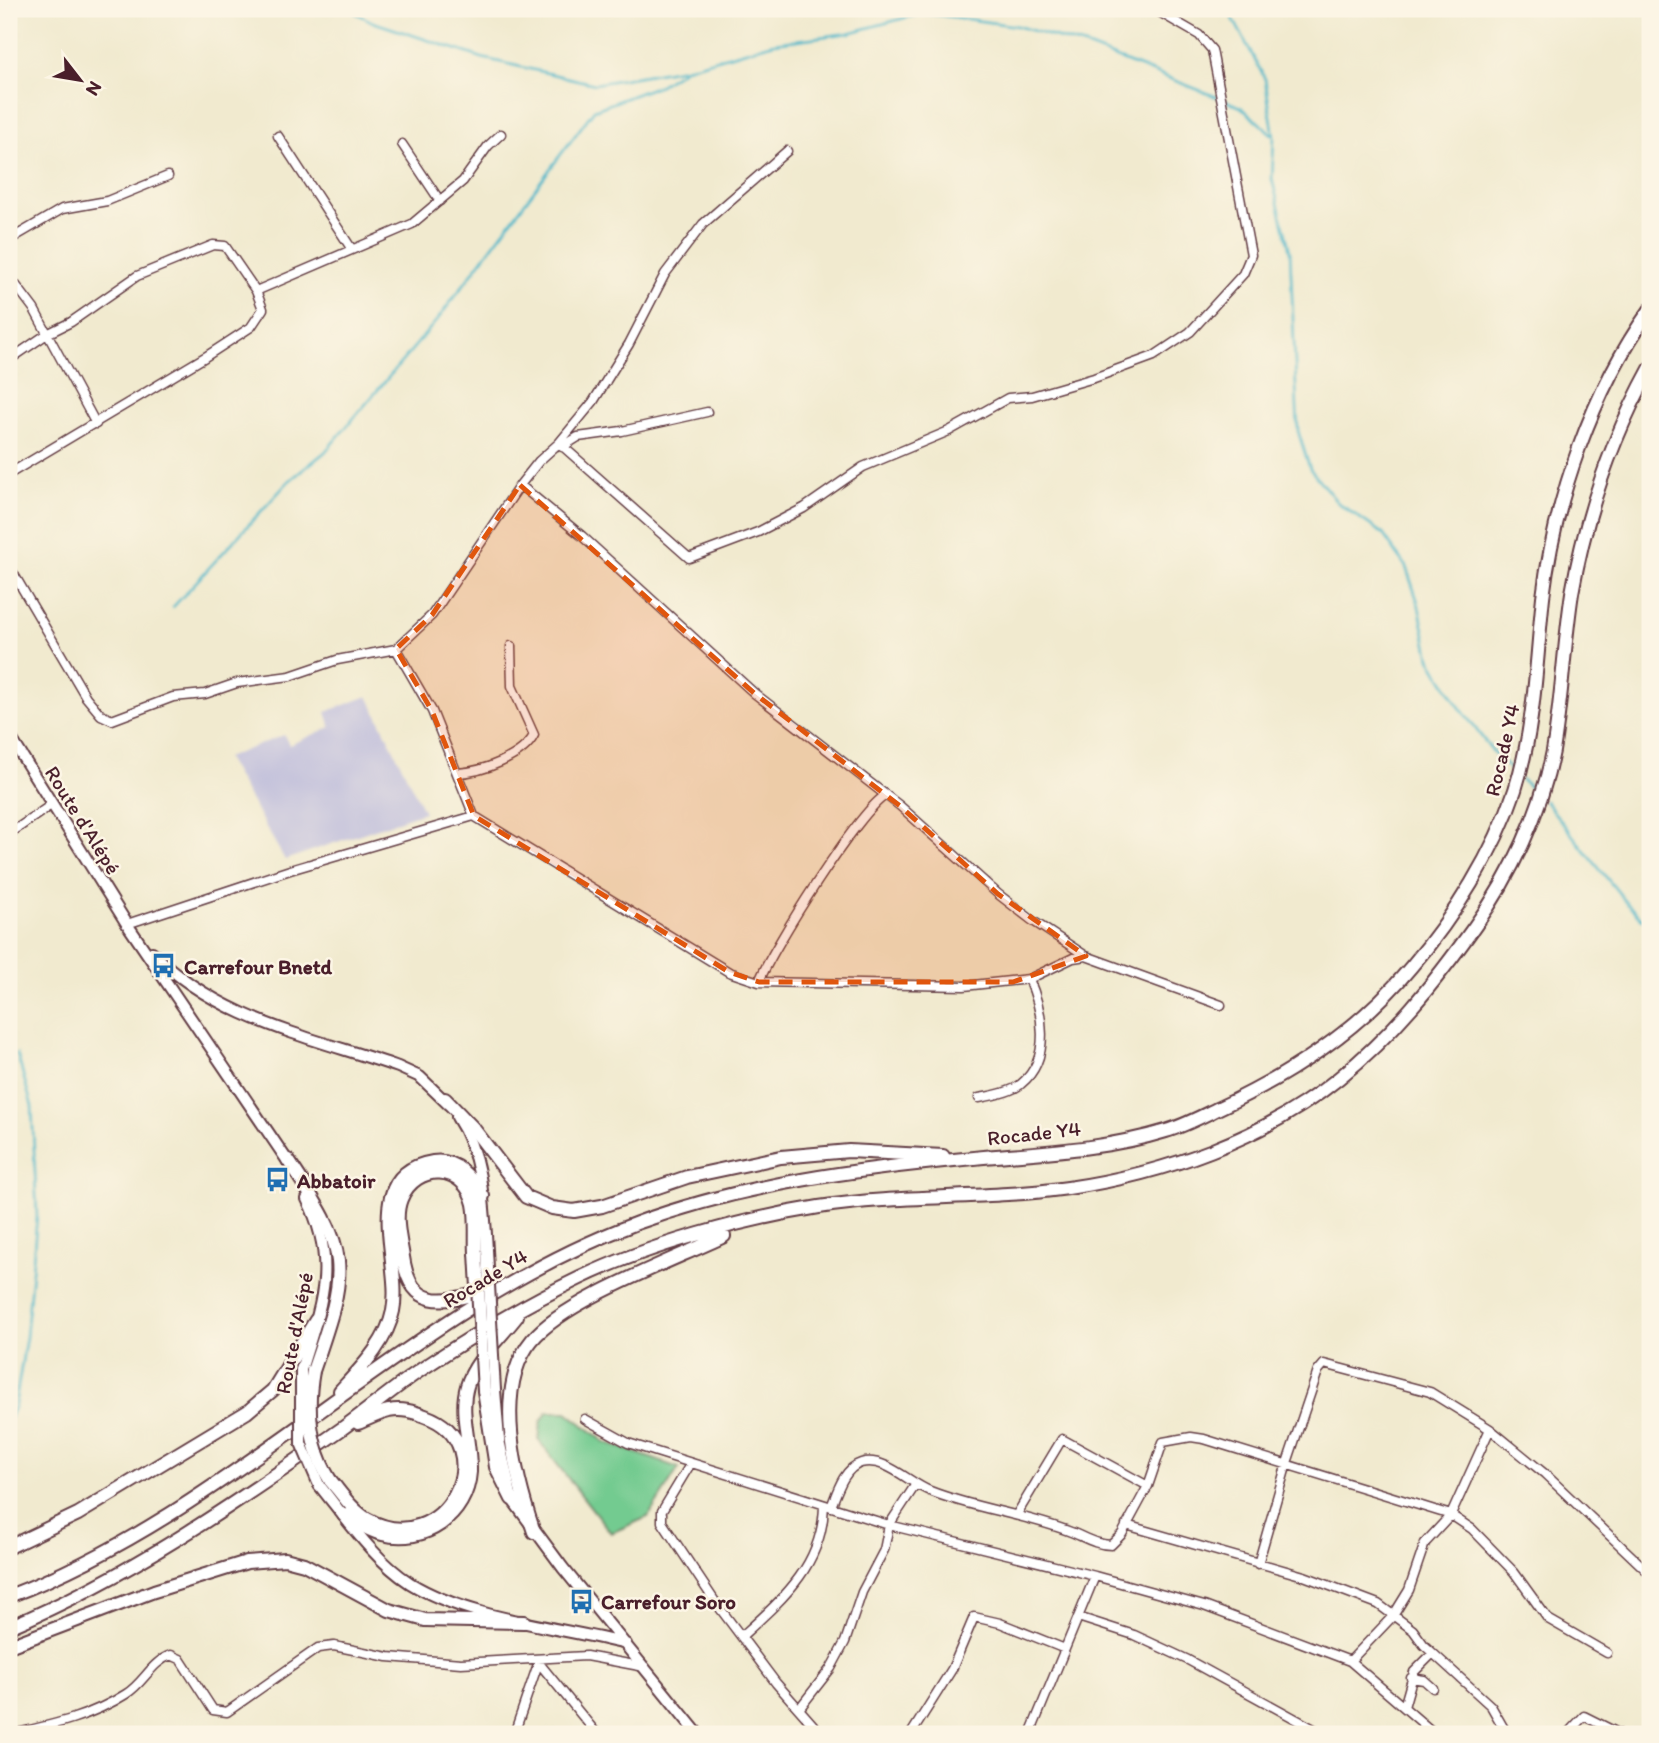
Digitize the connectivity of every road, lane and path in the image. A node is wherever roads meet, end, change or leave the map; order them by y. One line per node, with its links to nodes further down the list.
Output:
1 (1154, 9): 18 (street)
2 (501, 134): 7 (street)
3 (278, 136): 9 (street)
4 (402, 144): 7 (street)
5 (787, 151): 18 (street)
6 (168, 176): 8 (street)
7 (440, 201): 9 (street)
8 (9, 240)
9 (351, 248): 11 (street)
10 (9, 276): 13 (street)
11 (256, 290): 13 (street); 17 (street)
12 (1650, 310): 37 (highway, Rocade Y4)
13 (47, 334): 14 (street); 17 (street)
14 (9, 360)
15 (1650, 369): 40 (highway)
16 (707, 412): 18 (street)
17 (96, 424): 19 (street)
18 (561, 445): 20 (street)
19 (9, 474)
20 (520, 485): 23 (street); 26 (street)
21 (9, 566): 23 (street)
22 (511, 646): 25 (street)
23 (396, 649): 25 (street)
24 (9, 735): 27 (main road, Route d'Alépé)
25 (458, 774): 28 (street)
26 (886, 795): 31 (street); 33 (street)
27 (51, 805): 29 (street); 30 (main road, Route d'Alépé)
28 (474, 816): 30 (street); 33 (street)
29 (9, 834)
30 (127, 924): 36 (main road, Route d'Alépé); 38 (main road, Route d'Alépé)
31 (1086, 956): 32 (street); 34 (street)
32 (1029, 979): 33 (street); 35 (street)
33 (759, 982)
34 (1222, 1005)
35 (979, 1098)
36 (445, 1099): 37 (highway); 39 (main road, Route d'Alépé)
37 (975, 1158): 42 (highway, Rocade Y4)
38 (288, 1160): 44 (main road, Route d'Alépé); 45 (highway)
39 (483, 1196): 41 (main road, Route d'Alépé); 46 (highway)
40 (760, 1219): 43 (highway); 62 (highway)
41 (481, 1251): 42 (highway); 55 (highway, bridge)
42 (501, 1288): 46 (highway, Rocade Y4)
43 (520, 1312): 48 (highway); 58 (highway)
44 (316, 1320): 45 (main road, Route d'Alépé); 63 (highway)
45 (307, 1371): 52 (highway, bridge)
46 (319, 1412): 67 (highway, Rocade Y4)
47 (585, 1419): 50 (street)
48 (342, 1429): 52 (highway); 71 (highway)
49 (1490, 1429): 51 (street); 59 (street); 65 (street)
50 (691, 1463): 56 (street); 72 (street)
51 (1287, 1463): 54 (street); 59 (street); 64 (street)
52 (325, 1483): 58 (main road)
53 (916, 1484): 56 (street); 57 (street); 60 (street)
54 (1148, 1486): 57 (street); 61 (street)
55 (512, 1499): 62 (main road)
56 (827, 1506): 60 (street); 72 (street)
57 (1017, 1514): 61 (street)
58 (344, 1515): 70 (main road)
59 (1451, 1515): 68 (street); 77 (street)
60 (889, 1525): 66 (street); 84 (street)
61 (1126, 1525): 64 (street)
62 (534, 1532): 73 (main road)
63 (9, 1547)
64 (1258, 1564): 68 (street)
65 (1644, 1569)
66 (1095, 1576): 69 (street); 79 (street)
67 (9, 1596)
68 (1394, 1616): 76 (street); 79 (street)
69 (1078, 1617): 75 (street); 92 (street)
70 (524, 1622): 73 (main road); 74 (highway)
71 (9, 1627)
72 (743, 1635): 84 (street)
73 (626, 1644): 80 (main road)
74 (9, 1646)
75 (1065, 1649): 90 (street); 91 (street)
76 (1433, 1653): 81 (street); 94 (street)
77 (1607, 1653)
78 (539, 1661): 80 (street); 85 (street); 86 (street); 87 (street)
79 (1350, 1661): 83 (street)
80 (645, 1667): 88 (main road)
81 (1411, 1678): 82 (street); 83 (street)
82 (1433, 1688)
83 (1404, 1707): 93 (street)
84 (799, 1709): 89 (street)
85 (12, 1734)
86 (514, 1734)
87 (597, 1734)
88 (698, 1734)
89 (821, 1734)
90 (911, 1734)
91 (1030, 1734)
92 (1323, 1734)
93 (1435, 1734)
94 (1507, 1734)
95 (1567, 1734): 96 (street)
96 (1620, 1734)

